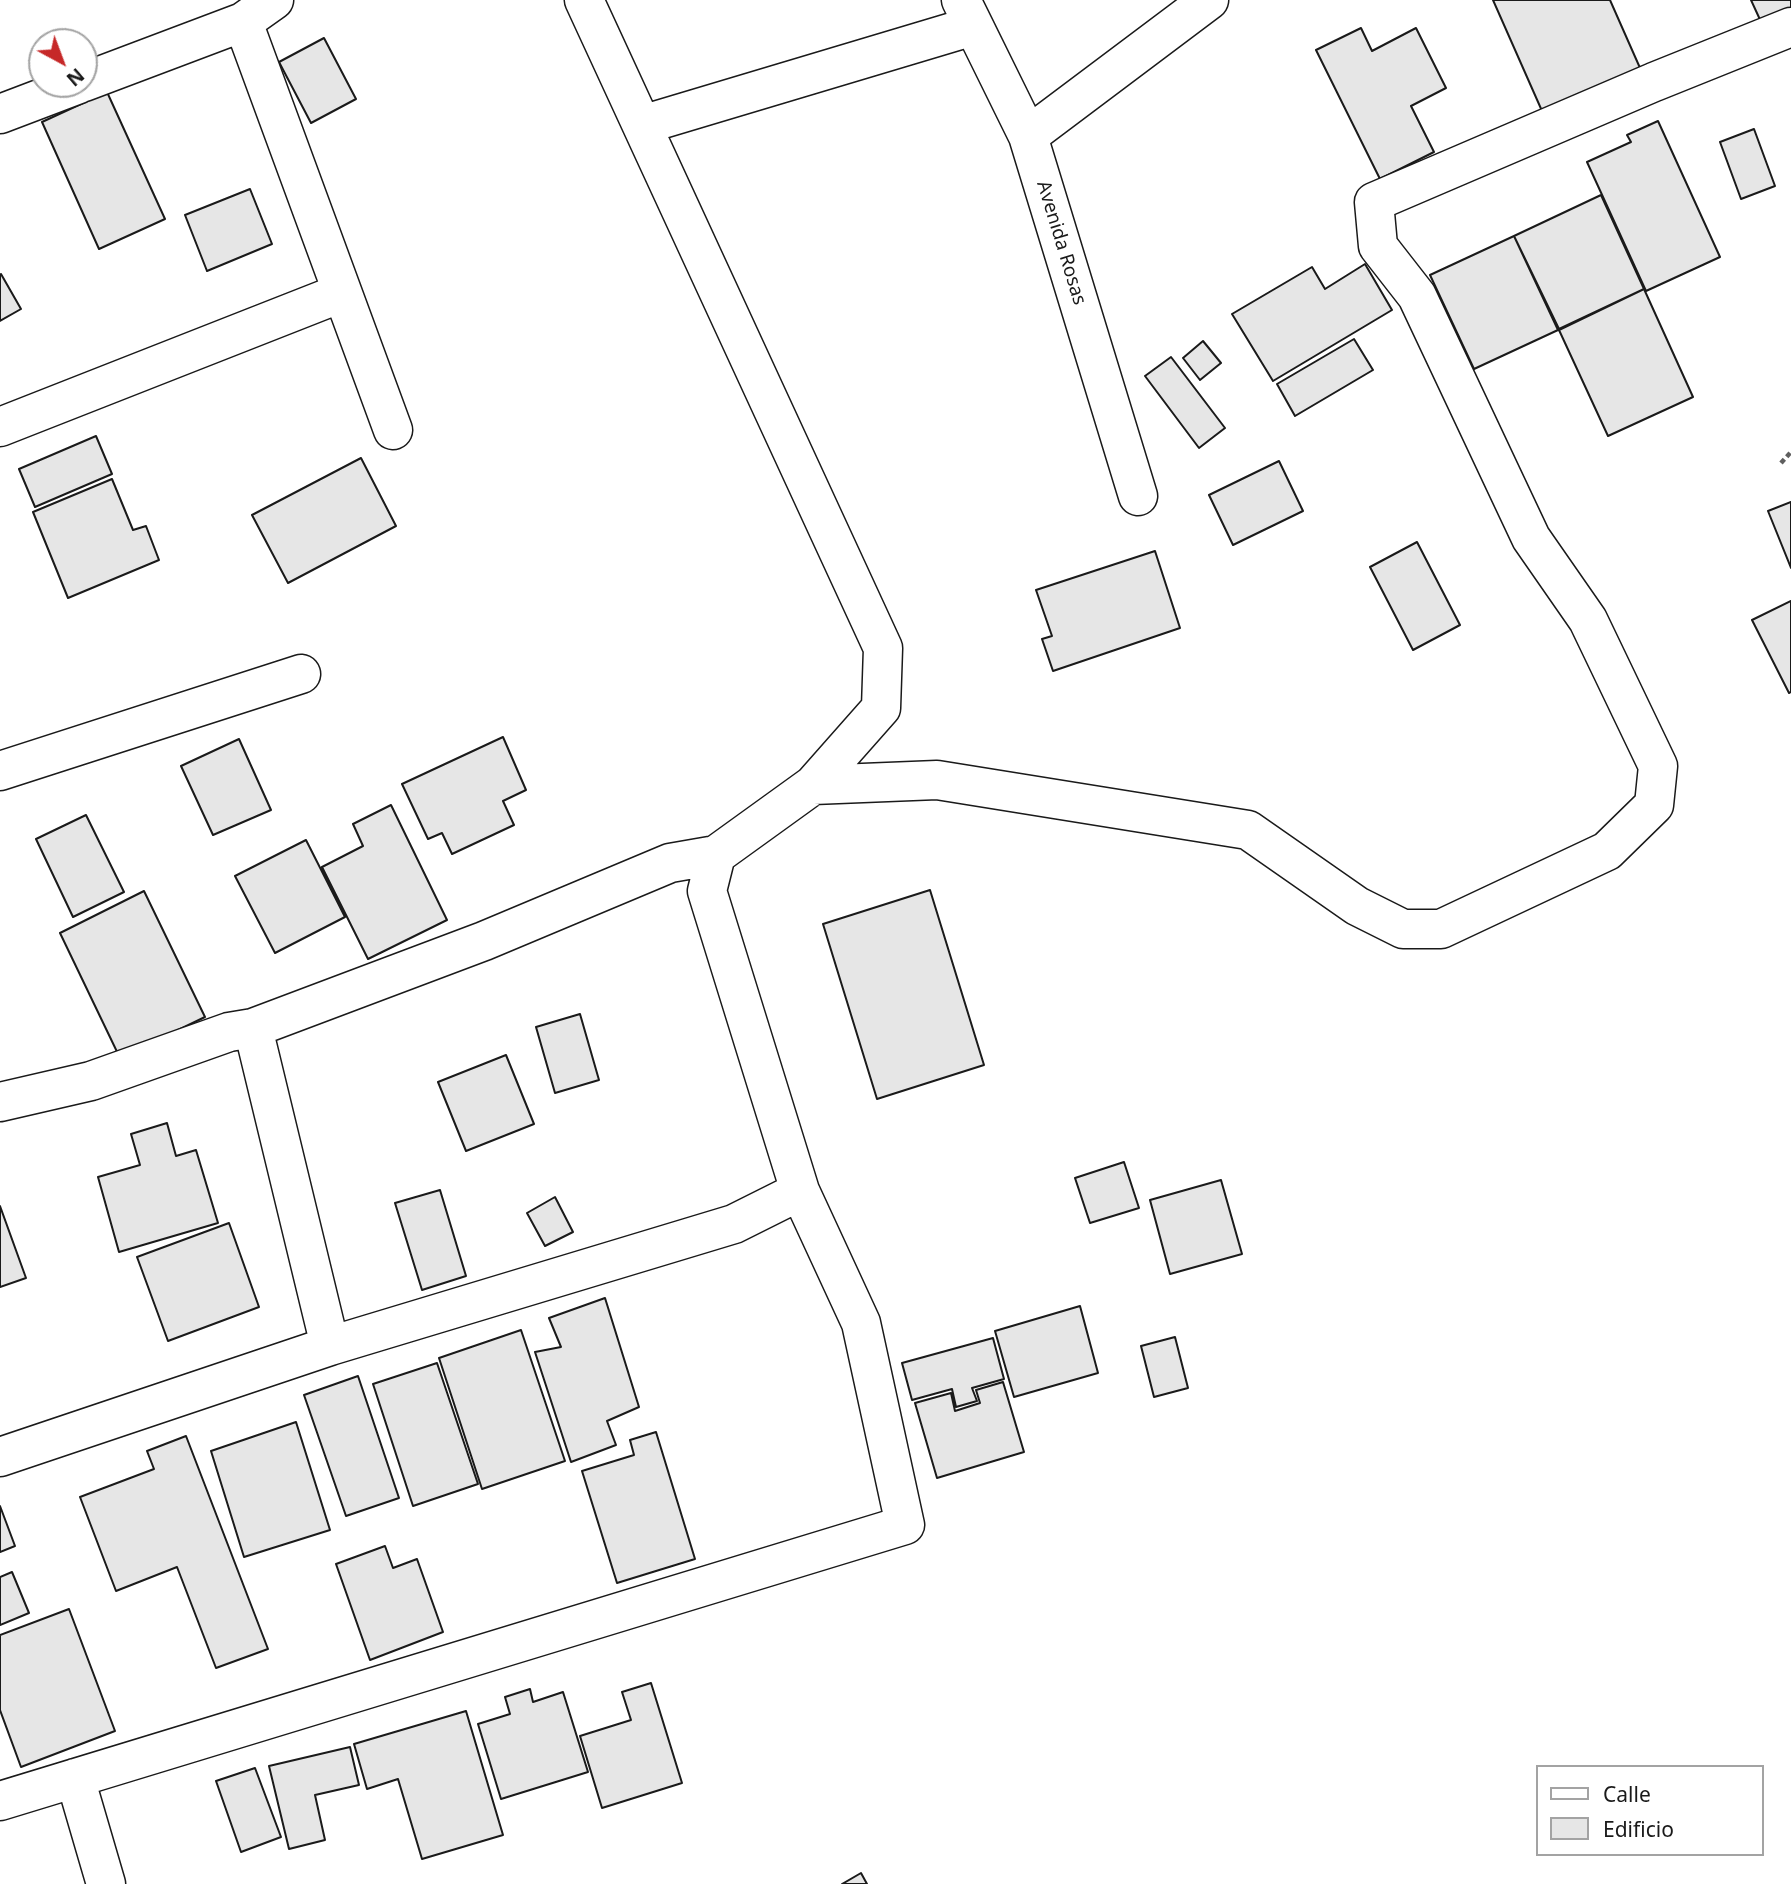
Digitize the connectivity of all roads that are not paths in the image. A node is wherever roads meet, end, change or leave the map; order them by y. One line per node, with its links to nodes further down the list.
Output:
1 (274, 0): 5 (street)
2 (584, 0): 10 (street)
3 (1209, 0): 11 (street)
4 (967, 13): 10 (street); 11 (street, Avenida Rosas)
5 (243, 22): 7 (street); 12 (street)
6 (1791, 27): 18 (street)
7 (98, 77)
8 (42, 98): 9 (street)
9 (0, 114)
10 (642, 125): 18 (street)
11 (1028, 136): 15 (street, Avenida Rosas)
12 (341, 293): 13 (street); 14 (street)
13 (0, 427)
14 (393, 430)
15 (1138, 495)
16 (301, 674): 17 (street)
17 (0, 771)
18 (813, 785): 19 (street)
19 (716, 855): 20 (street); 22 (street)
20 (253, 1028): 21 (street); 23 (street)
21 (0, 1102)
22 (800, 1191): 23 (street); 25 (street)
23 (330, 1346): 24 (street)
24 (0, 1457)
25 (75, 1778): 26 (street); 27 (street)
26 (0, 1801)
27 (106, 1884)

